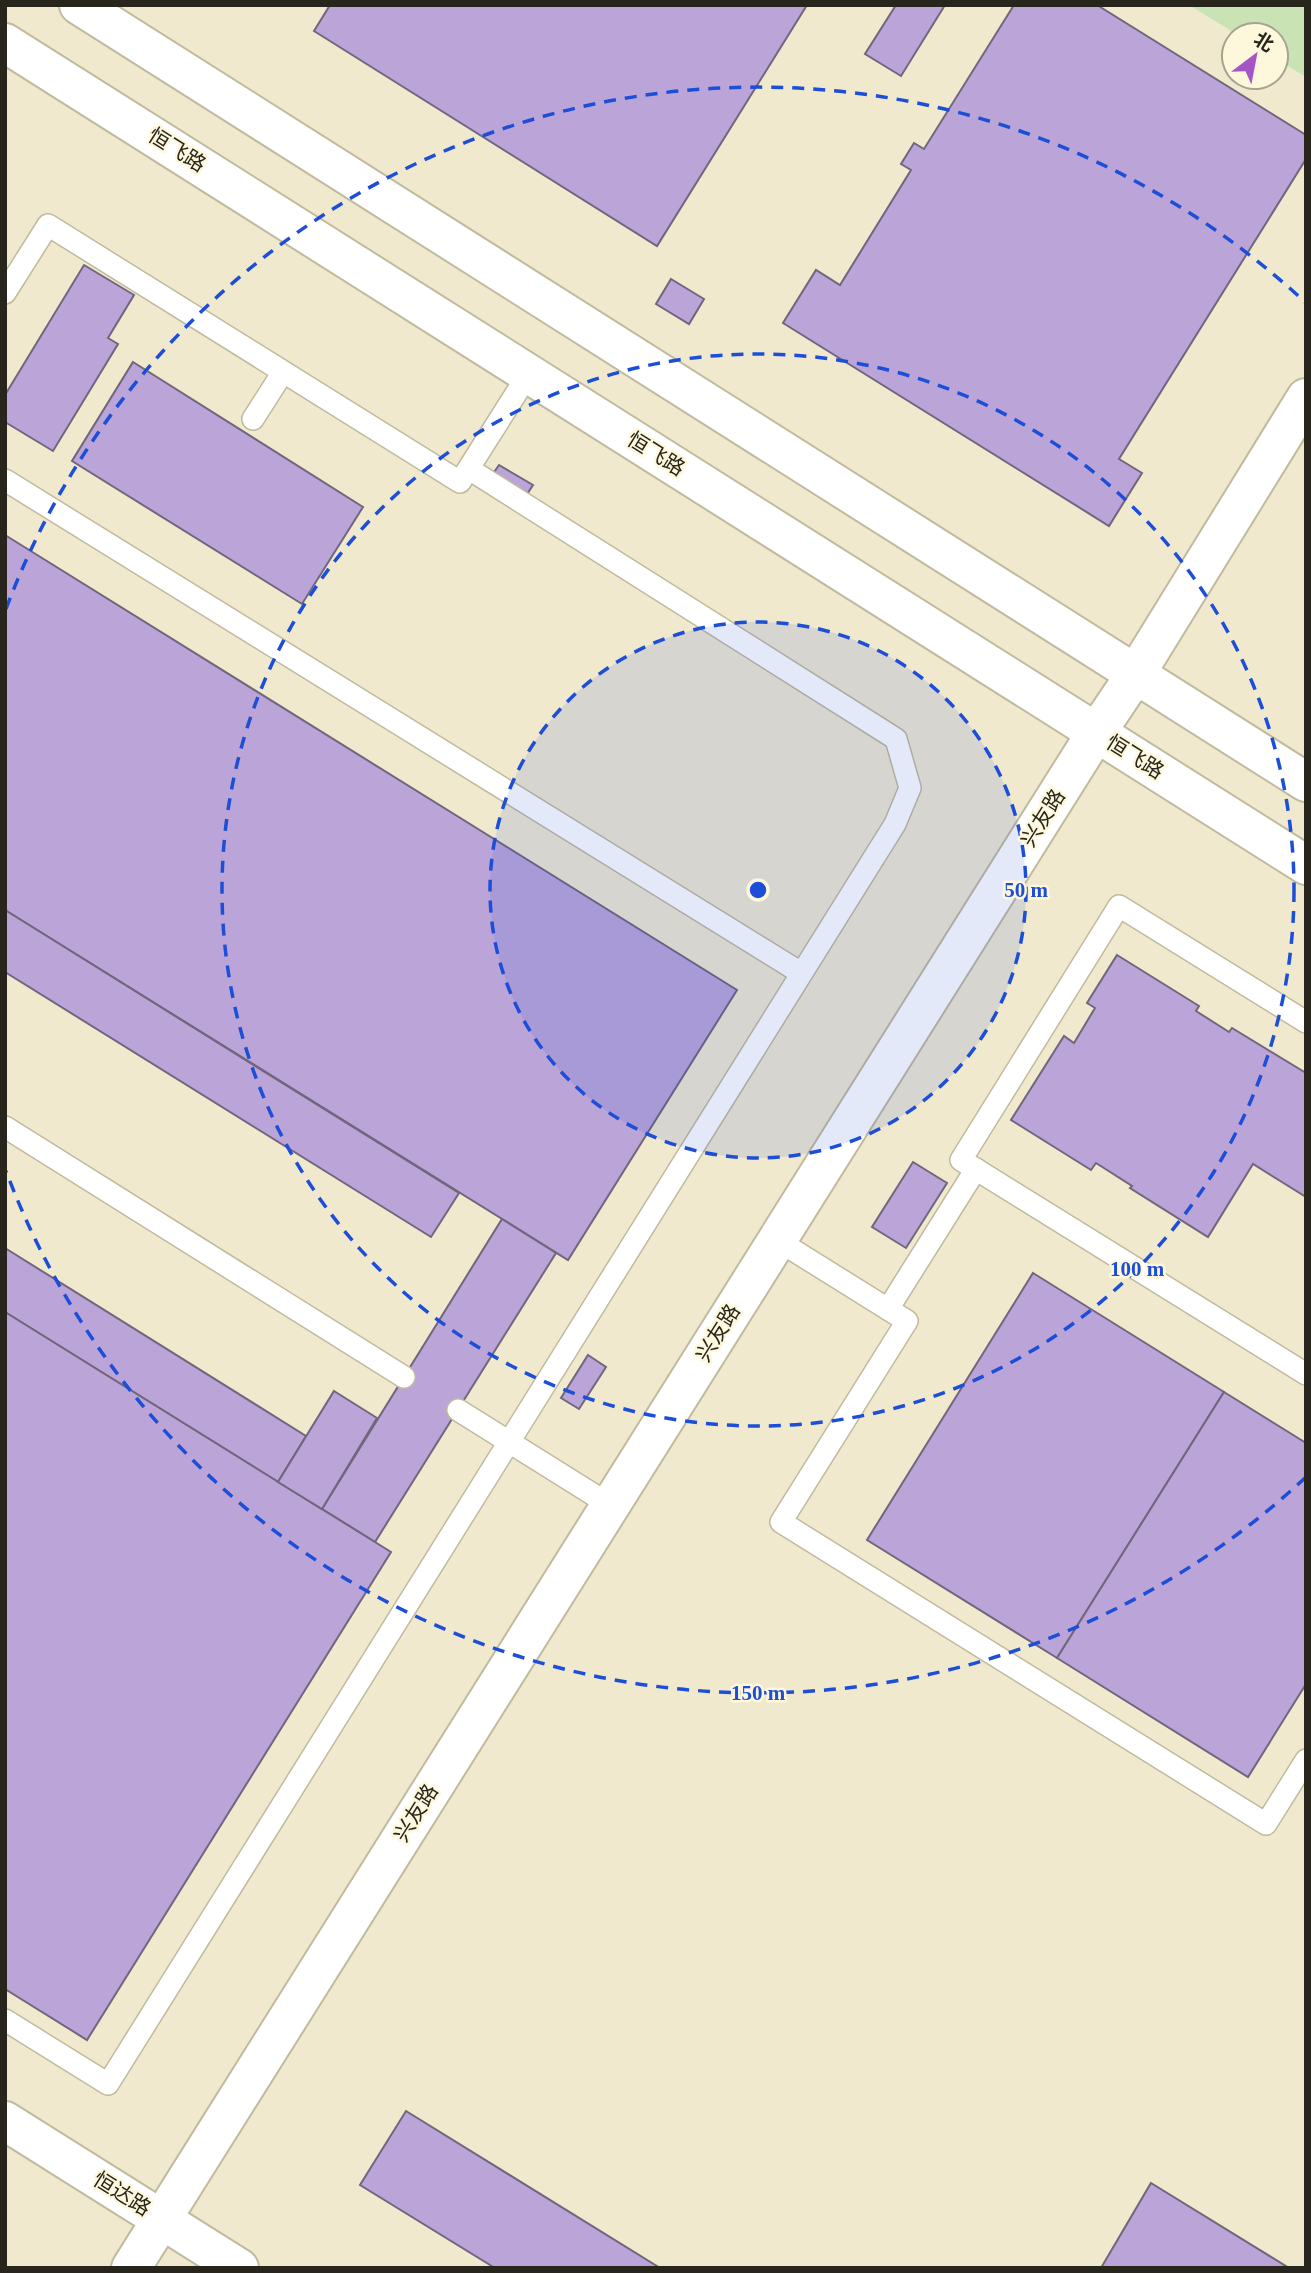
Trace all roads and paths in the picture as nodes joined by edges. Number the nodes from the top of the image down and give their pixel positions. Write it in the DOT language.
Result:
graph roads {
  1 [pos="79,5"];
  2 [pos="5,43"];
  3 [pos="5,293"];
  4 [pos="283,372"];
  5 [pos="529,373"];
  6 [pos="1306,398"];
  7 [pos="253,419"];
  8 [pos="469,469"];
  9 [pos="5,480"];
  10 [pos="1135,675"];
  11 [pos="1096,733"];
  12 [pos="1306,782"];
  13 [pos="1306,865"];
  14 [pos="801,973"];
  15 [pos="1306,1022"];
  16 [pos="5,1127"];
  17 [pos="976,1169"];
  18 [pos="777,1240"];
  19 [pos="888,1309"];
  20 [pos="1306,1374"];
  21 [pos="404,1377"];
  22 [pos="458,1410"];
  23 [pos="509,1442"];
  24 [pos="610,1505"];
  25 [pos="1306,1760"];
  26 [pos="5,2020"];
  27 [pos="5,2121"];
  28 [pos="161,2219"];
  29 [pos="131,2268"];
  30 [pos="239,2268"];
  1 -- 10 [label="main road"];
  2 -- 5 [label="main road, 恒飞路"];
  3 -- 4 [label="lane"];
  4 -- 7 [label="lane"];
  4 -- 8 [label="lane"];
  5 -- 8 [label="lane"];
  5 -- 11 [label="main road, 恒飞路"];
  6 -- 10 [label="main road, 兴友路"];
  8 -- 14 [label="lane"];
  9 -- 14 [label="lane"];
  10 -- 11 [label="main road, 兴友路"];
  10 -- 12 [label="main road"];
  11 -- 13 [label="main road, 恒飞路"];
  11 -- 18 [label="main road, 兴友路"];
  14 -- 23 [label="lane"];
  15 -- 17 [label="lane"];
  16 -- 21 [label="lane"];
  17 -- 19 [label="lane"];
  17 -- 20 [label="lane"];
  18 -- 19 [label="lane"];
  18 -- 24 [label="main road, 兴友路"];
  19 -- 25 [label="lane"];
  22 -- 23 [label="lane"];
  23 -- 24 [label="lane"];
  23 -- 26 [label="lane"];
  24 -- 28 [label="main road, 兴友路"];
  27 -- 28 [label="main road, 恒达路"];
  28 -- 29 [label="main road, 兴友路"];
  28 -- 30 [label="main road, 恒达路"];
}
